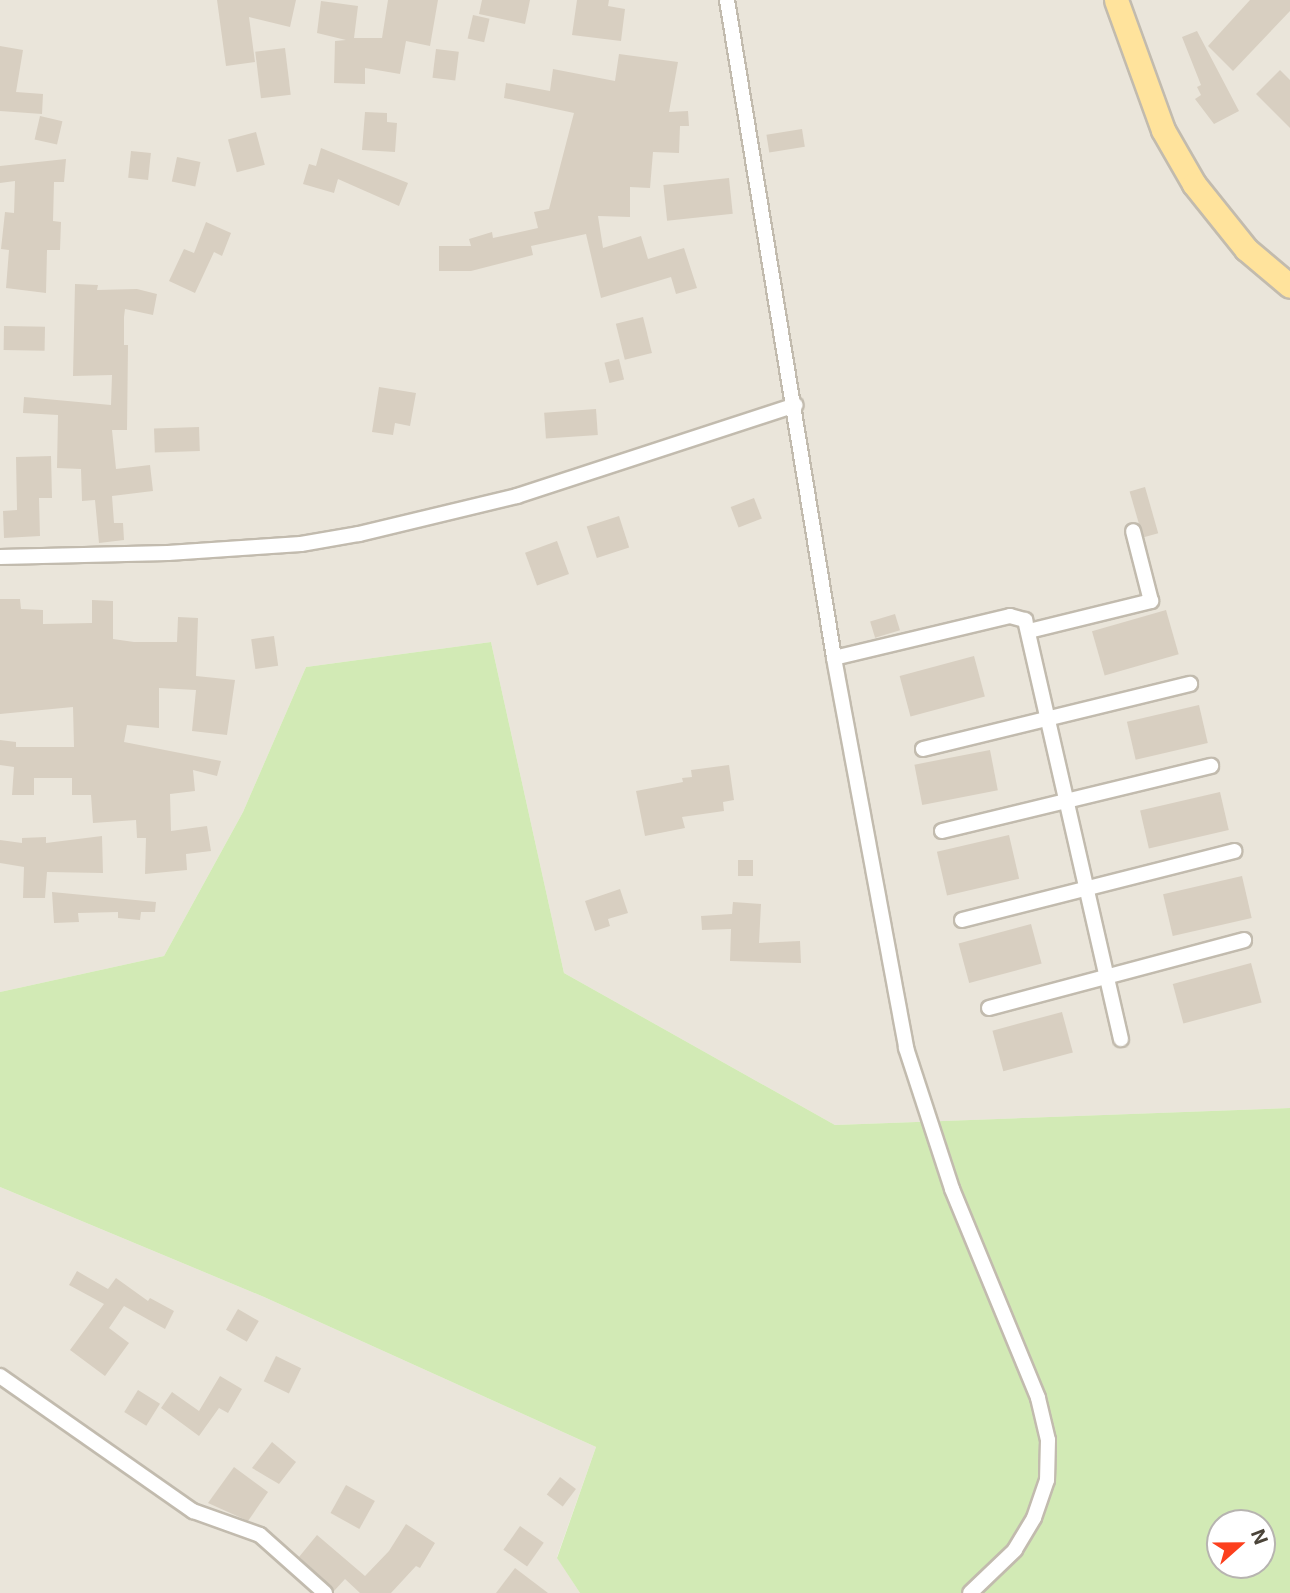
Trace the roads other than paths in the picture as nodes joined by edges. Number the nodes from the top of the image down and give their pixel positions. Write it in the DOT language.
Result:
graph roads {
  1 [pos="727,0"];
  2 [pos="1116,0"];
  3 [pos="1290,286"];
  4 [pos="795,405"];
  5 [pos="1133,531"];
  6 [pos="0,557"];
  7 [pos="1029,631"];
  8 [pos="834,658"];
  9 [pos="1189,684"];
  10 [pos="1045,719"];
  11 [pos="923,749"];
  12 [pos="1211,766"];
  13 [pos="1065,801"];
  14 [pos="942,831"];
  15 [pos="1234,851"];
  16 [pos="1085,888"];
  17 [pos="962,920"];
  18 [pos="1244,940"];
  19 [pos="1104,976"];
  20 [pos="989,1008"];
  21 [pos="1121,1039"];
  22 [pos="0,1376"];
  23 [pos="325,1593"];
  24 [pos="970,1593"];
  1 -- 4 [label="street"];
  2 -- 3 [label="main road"];
  4 -- 6 [label="street"];
  4 -- 8 [label="street"];
  5 -- 7 [label="street"];
  7 -- 8 [label="street"];
  7 -- 10 [label="street"];
  8 -- 24 [label="street"];
  9 -- 10 [label="street"];
  10 -- 11 [label="street"];
  10 -- 13 [label="street"];
  12 -- 13 [label="street"];
  13 -- 14 [label="street"];
  13 -- 16 [label="street"];
  15 -- 16 [label="street"];
  16 -- 17 [label="street"];
  16 -- 19 [label="street"];
  18 -- 19 [label="street"];
  19 -- 20 [label="street"];
  19 -- 21 [label="street"];
  22 -- 23 [label="street"];
}
